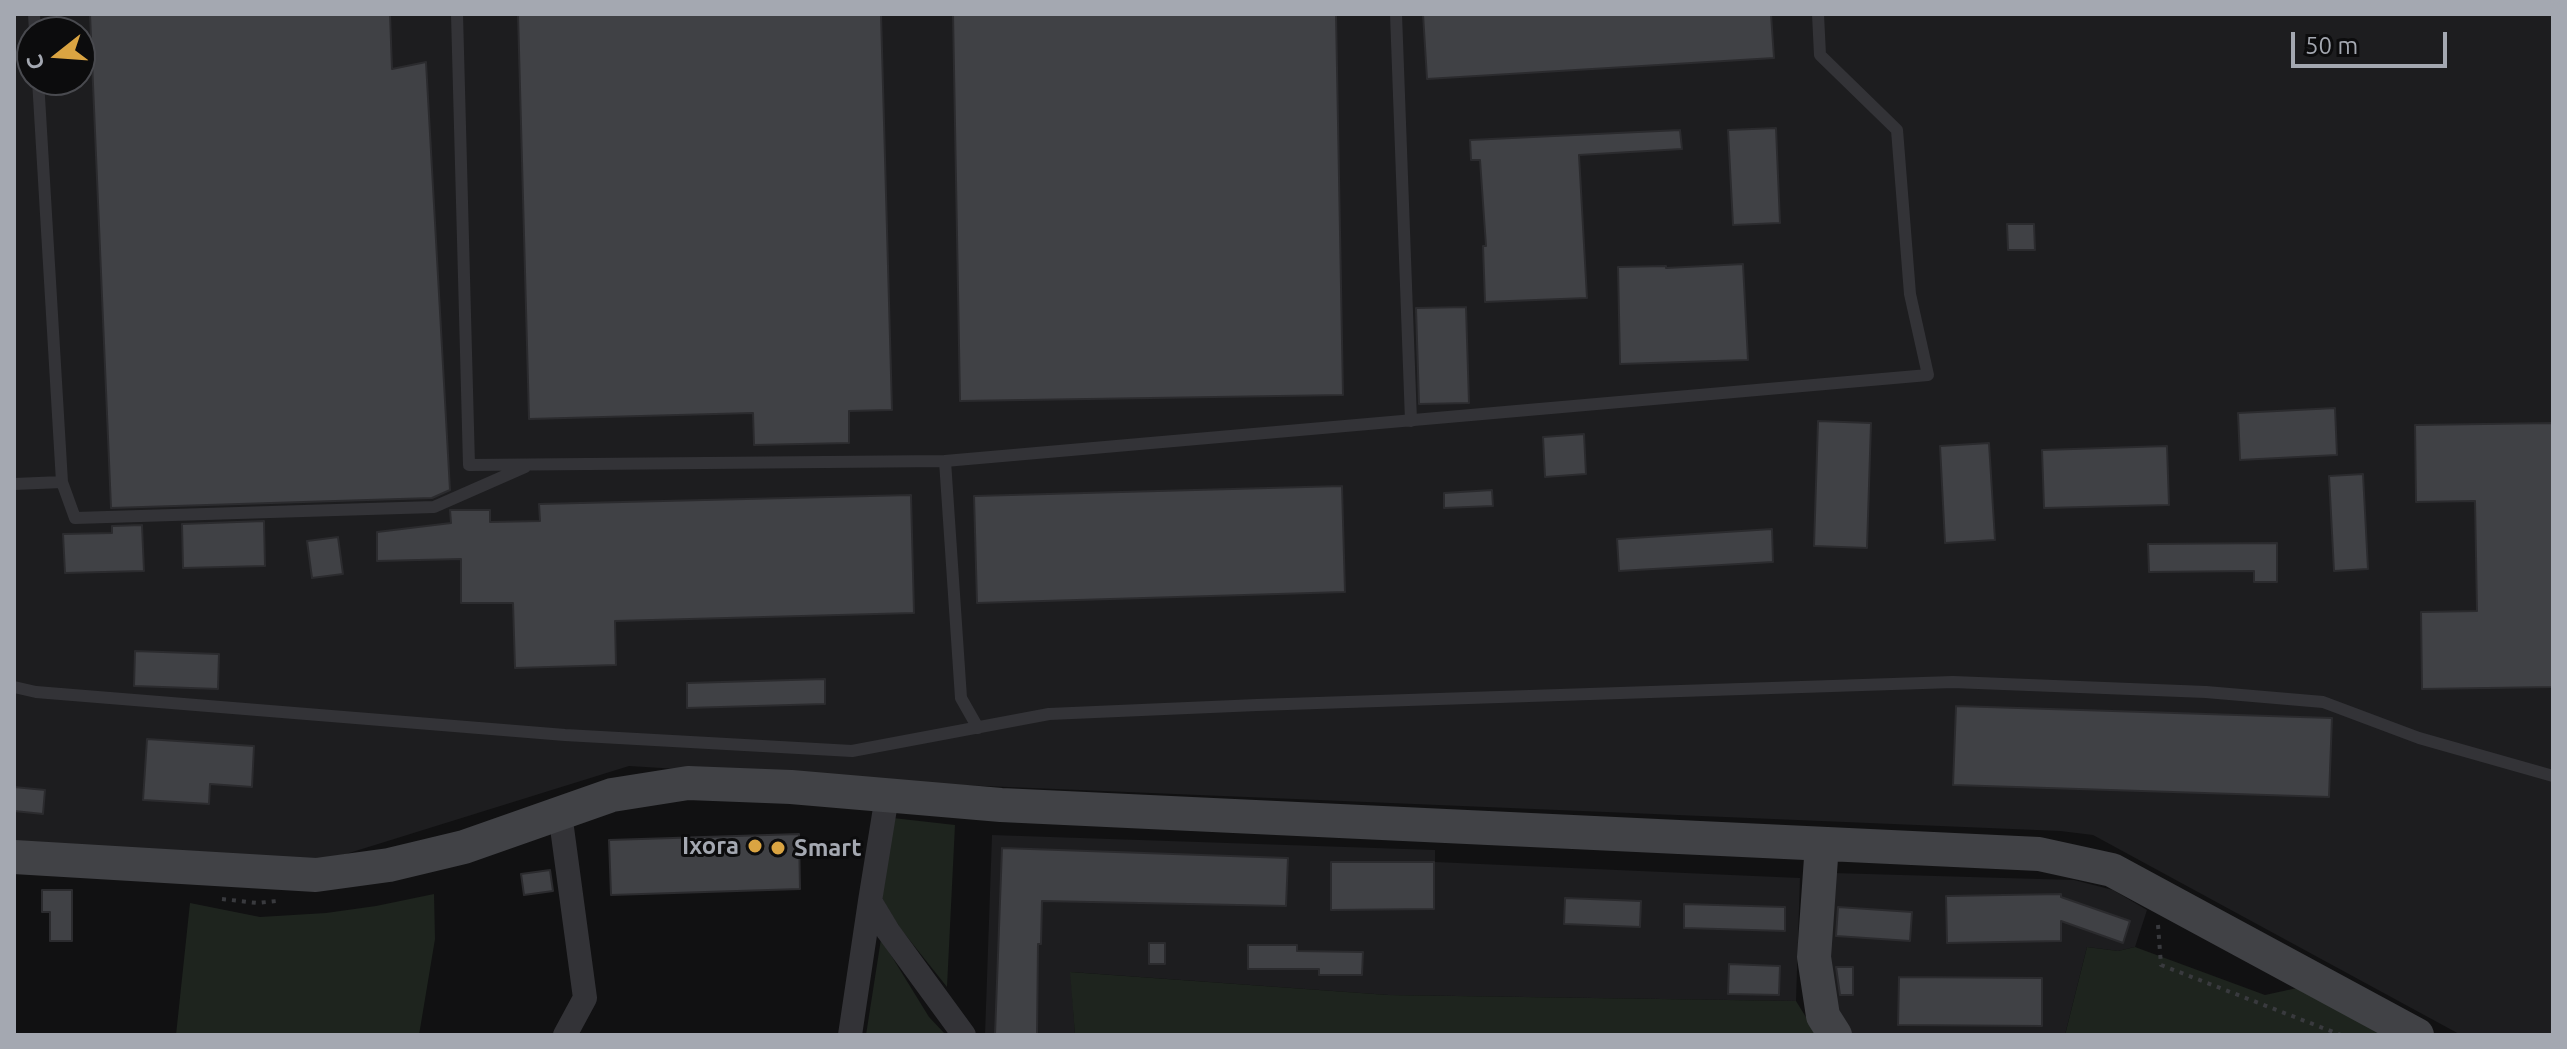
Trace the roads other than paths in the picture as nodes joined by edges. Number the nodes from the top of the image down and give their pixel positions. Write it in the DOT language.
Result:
graph roads {
  1 [pos="457,14"];
  2 [pos="1396,14"];
  3 [pos="1818,14"];
  4 [pos="39,96"];
  5 [pos="1411,421"];
  6 [pos="945,461"];
  7 [pos="532,465"];
  8 [pos="62,482"];
  9 [pos="14,484"];
  10 [pos="14,687"];
  11 [pos="978,728"];
  12 [pos="2553,776"];
  13 [pos="887,796"];
  14 [pos="560,813"];
  15 [pos="1822,844"];
  16 [pos="14,857"];
  17 [pos="870,901"];
  18 [pos="565,1035"];
  19 [pos="850,1035"];
  20 [pos="964,1035"];
  21 [pos="1835,1035"];
  22 [pos="2417,1035"];
  1 -- 7 [label="lane"];
  2 -- 5 [label="lane"];
  3 -- 5 [label="lane"];
  4 -- 8 [label="lane"];
  5 -- 6 [label="lane"];
  6 -- 7 [label="lane"];
  6 -- 11 [label="lane"];
  7 -- 8 [label="lane"];
  8 -- 9 [label="lane"];
  10 -- 11 [label="lane"];
  11 -- 12 [label="lane"];
  13 -- 14 [label="street"];
  13 -- 15 [label="street"];
  13 -- 17 [label="street"];
  14 -- 16 [label="street"];
  14 -- 18 [label="street"];
  15 -- 21 [label="street"];
  15 -- 22 [label="street"];
  17 -- 19 [label="street"];
  17 -- 20 [label="street"];
}
